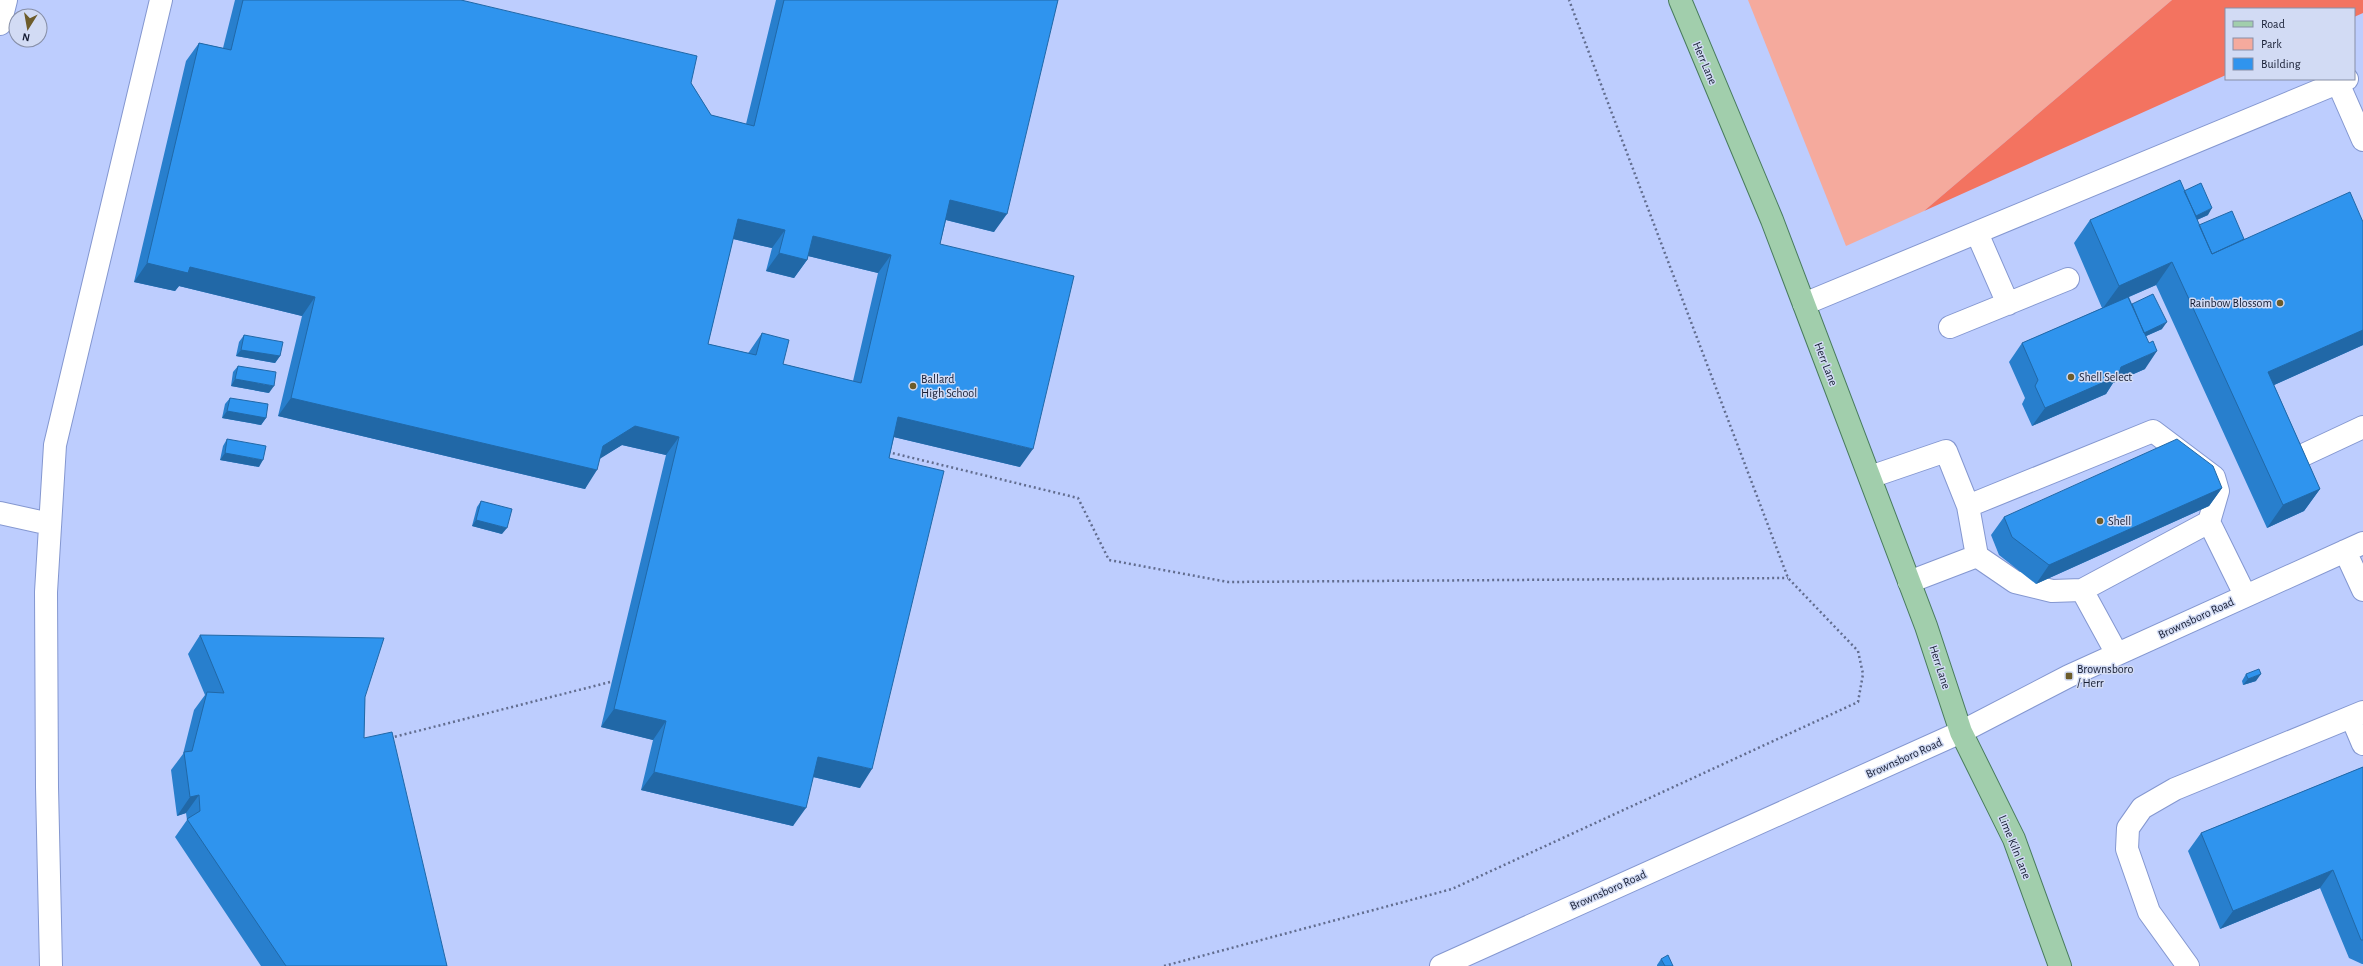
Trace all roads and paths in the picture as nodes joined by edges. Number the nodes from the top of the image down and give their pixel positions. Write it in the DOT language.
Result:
graph roads {
  1 [pos="6,0"];
  2 [pos="161,0"];
  3 [pos="1569,0"];
  4 [pos="1680,0"];
  5 [pos="0,24"];
  6 [pos="2345,80"];
  7 [pos="2347,80"];
  8 [pos="2363,140"];
  9 [pos="1977,233"];
  10 [pos="2068,279"];
  11 [pos="1804,304"];
  12 [pos="2008,304"];
  13 [pos="1950,327"];
  14 [pos="2363,427"];
  15 [pos="884,451"];
  16 [pos="2299,457"];
  17 [pos="1870,477"];
  18 [pos="1968,506"];
  19 [pos="0,513"];
  20 [pos="2209,522"];
  21 [pos="50,524"];
  22 [pos="2354,547"];
  23 [pos="1977,556"];
  24 [pos="1788,578"];
  25 [pos="1909,582"];
  26 [pos="2082,590"];
  27 [pos="2363,590"];
  28 [pos="2245,595"];
  29 [pos="2117,654"];
  30 [pos="615,681"];
  31 [pos="2358,715"];
  32 [pos="1961,732"];
  33 [pos="383,739"];
  34 [pos="2363,744"];
  35 [pos="51,966"];
  36 [pos="1164,966"];
  37 [pos="1441,966"];
  38 [pos="2060,966"];
  39 [pos="2188,966"];
  1 -- 5 [label="street"];
  2 -- 21 [label="street"];
  3 -- 24 [label="path"];
  4 -- 11 [label="main road, Herr Lane"];
  6 -- 9 [label="street"];
  7 -- 8 [label="street"];
  9 -- 11 [label="street"];
  9 -- 12 [label="street"];
  10 -- 12 [label="street"];
  11 -- 17 [label="main road, Herr Lane"];
  12 -- 13 [label="street"];
  14 -- 16 [label="street"];
  15 -- 24 [label="path"];
  17 -- 18 [label="street"];
  17 -- 25 [label="main road, Herr Lane"];
  18 -- 20 [label="street"];
  18 -- 23 [label="street"];
  19 -- 21 [label="street"];
  20 -- 26 [label="street"];
  20 -- 28 [label="street"];
  21 -- 35 [label="street"];
  22 -- 27 [label="street"];
  22 -- 28 [label="street, Brownsboro Road"];
  23 -- 25 [label="street"];
  23 -- 26 [label="street"];
  24 -- 36 [label="path"];
  25 -- 32 [label="main road, Herr Lane"];
  26 -- 29 [label="street"];
  28 -- 29 [label="street, Brownsboro Road"];
  29 -- 32 [label="street, Brownsboro Road"];
  30 -- 33 [label="path"];
  31 -- 34 [label="street"];
  31 -- 39 [label="street"];
  32 -- 37 [label="street, Brownsboro Road"];
  32 -- 38 [label="main road, Lime Kiln Lane"];
}
